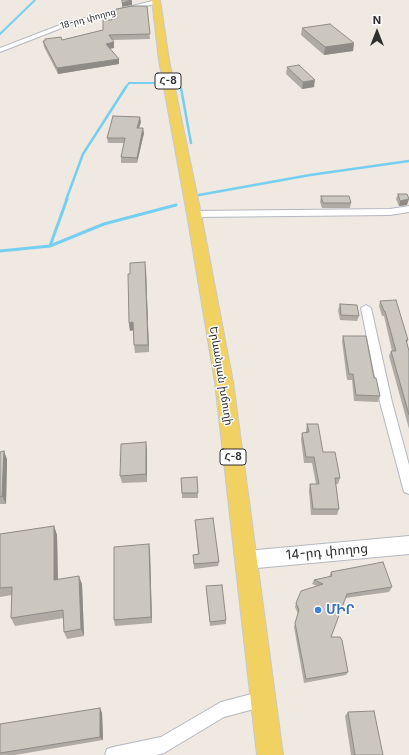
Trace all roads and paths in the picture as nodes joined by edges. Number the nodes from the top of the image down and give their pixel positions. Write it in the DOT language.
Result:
graph roads {
  1 [pos="156,1"];
  2 [pos="0,50"];
  3 [pos="409,209"];
  4 [pos="194,214"];
  5 [pos="366,308"];
  6 [pos="409,488"];
  7 [pos="409,545"];
  8 [pos="246,560"];
  9 [pos="263,699"];
  10 [pos="113,755"];
  11 [pos="270,755"];
  1 -- 2 [label="street, 18-րդ փողոց"];
  1 -- 4 [label="main road, Երևանյան խճուղի / Հ-8"];
  3 -- 4 [label="street"];
  4 -- 8 [label="main road, Երևանյան խճուղի / Հ-8"];
  5 -- 6 [label="street"];
  7 -- 8 [label="street, 14-րդ փողոց"];
  8 -- 9 [label="main road, Երևանյան խճուղի / Հ-8"];
  9 -- 10 [label="street"];
  9 -- 11 [label="main road, Երևանյան խճուղի / Հ-8"];
}
